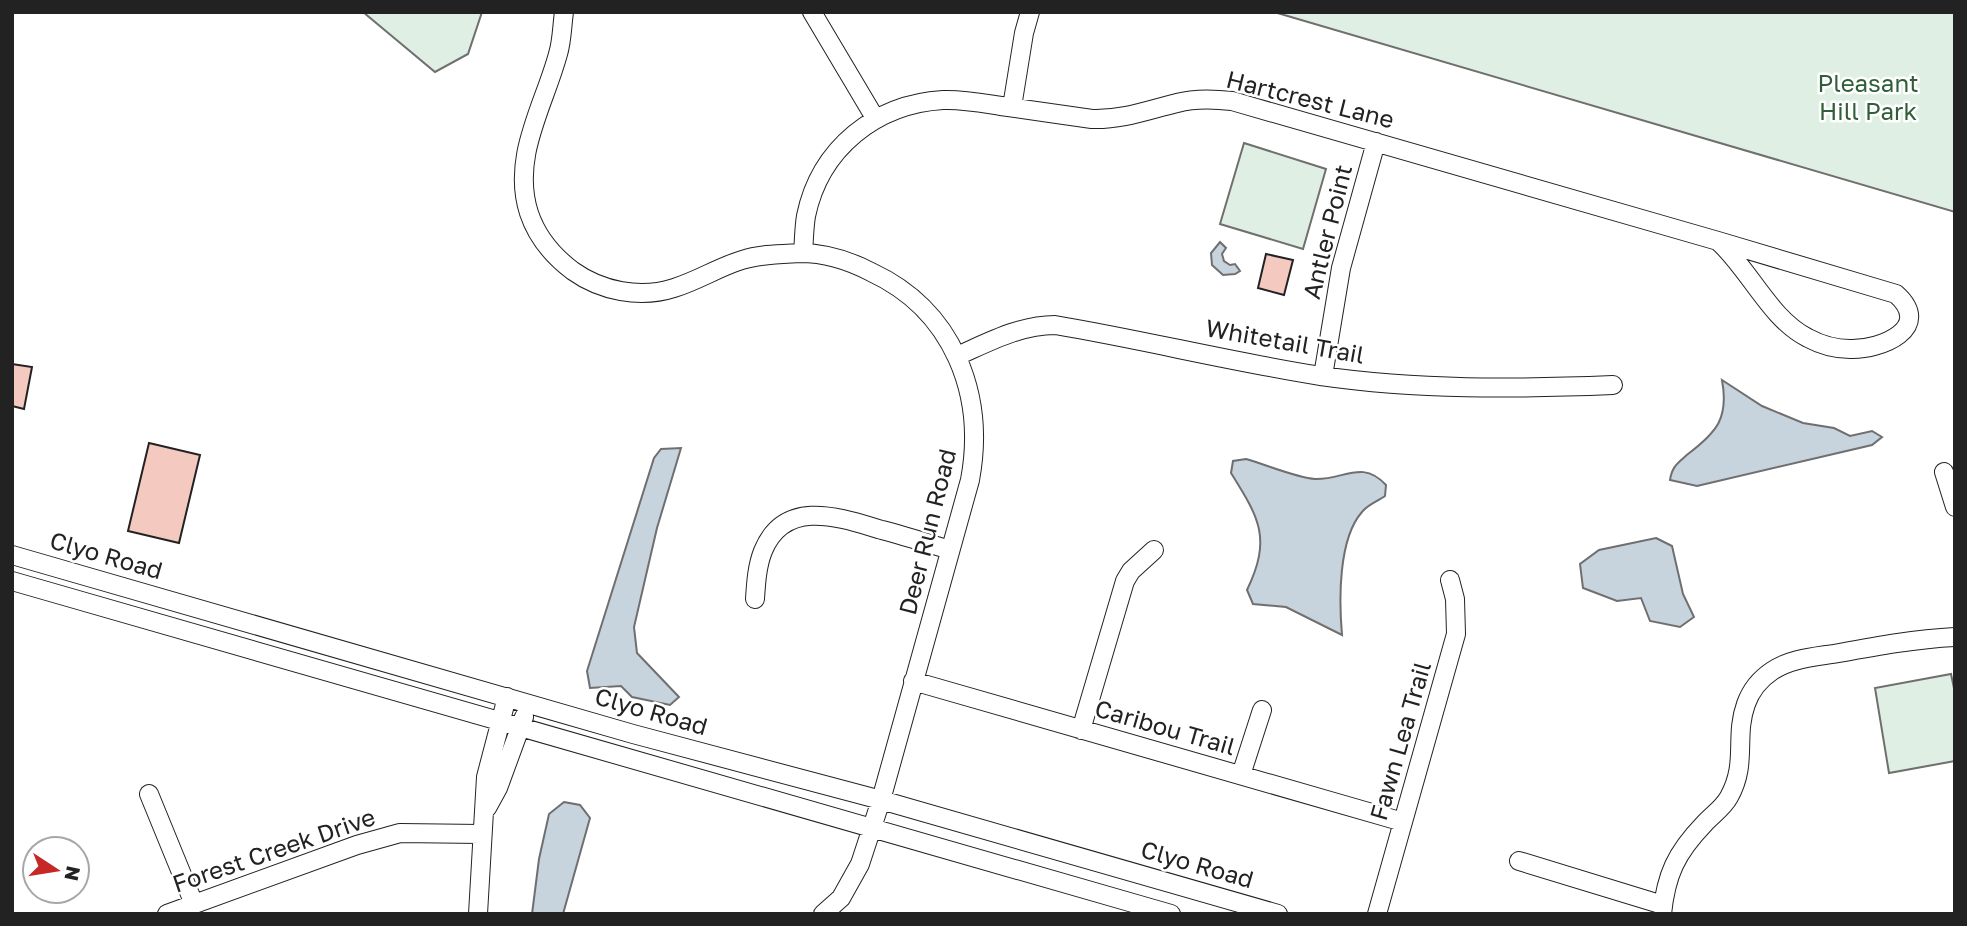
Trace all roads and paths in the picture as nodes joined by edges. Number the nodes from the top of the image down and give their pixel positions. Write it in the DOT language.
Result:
graph roads {
  1 [pos="564,12"];
  2 [pos="812,12"];
  3 [pos="1030,12"];
  4 [pos="1012,107"];
  5 [pos="875,118"];
  6 [pos="1376,142"];
  7 [pos="1718,241"];
  8 [pos="803,253"];
  9 [pos="957,356"];
  10 [pos="1323,376"];
  11 [pos="1613,385"];
  12 [pos="1944,472"];
  13 [pos="1955,508"];
  14 [pos="950,550"];
  15 [pos="1154,550"];
  16 [pos="12,555"];
  17 [pos="1450,580"];
  18 [pos="12,581"];
  19 [pos="755,599"];
  20 [pos="1955,637"];
  21 [pos="913,681"];
  22 [pos="507,696"];
  23 [pos="528,703"];
  24 [pos="1262,710"];
  25 [pos="500,722"];
  26 [pos="520,728"];
  27 [pos="1082,730"];
  28 [pos="1241,775"];
  29 [pos="149,794"];
  30 [pos="881,800"];
  31 [pos="484,814"];
  32 [pos="1403,822"];
  33 [pos="871,829"];
  34 [pos="481,834"];
  35 [pos="1519,861"];
  36 [pos="194,904"];
  37 [pos="1663,909"];
  38 [pos="167,914"];
  39 [pos="478,914"];
  40 [pos="823,914"];
  41 [pos="1171,914"];
  42 [pos="1278,914"];
  43 [pos="1377,914"];
  1 -- 8 [label="street, Deer Run Road"];
  2 -- 5 [label="street"];
  3 -- 4 [label="street"];
  4 -- 5 [label="street, Hartcrest Lane"];
  4 -- 6 [label="street, Hartcrest Lane"];
  5 -- 8 [label="street, Hartcrest Lane"];
  6 -- 7 [label="street, Hartcrest Lane"];
  6 -- 10 [label="street, Antler Point"];
  7 -- 7 [label="street, Hartcrest Lane"];
  8 -- 9 [label="street, Deer Run Road"];
  9 -- 10 [label="street, Whitetail Trail"];
  9 -- 14 [label="street, Deer Run Road"];
  10 -- 11 [label="street, Whitetail Trail"];
  12 -- 13 [label="street"];
  14 -- 19 [label="street"];
  14 -- 21 [label="street, Deer Run Road"];
  15 -- 27 [label="street"];
  16 -- 22 [label="street, Clyo Road"];
  17 -- 32 [label="street, Fawn Lea Trail"];
  18 -- 25 [label="street, Clyo Road"];
  20 -- 37 [label="street"];
  21 -- 27 [label="street, Caribou Trail"];
  21 -- 30 [label="street, Deer Run Road"];
  22 -- 23 [label="street, Clyo Road"];
  22 -- 25 [label="street"];
  23 -- 26 [label="street"];
  23 -- 30 [label="street, Clyo Road"];
  24 -- 28 [label="street"];
  25 -- 26 [label="street, Clyo Road"];
  25 -- 31 [label="street"];
  26 -- 31 [label="street"];
  26 -- 33 [label="street, Clyo Road"];
  27 -- 28 [label="street, Caribou Trail"];
  28 -- 32 [label="street, Caribou Trail"];
  29 -- 36 [label="street"];
  30 -- 33 [label="street, Deer Run Road"];
  30 -- 42 [label="street, Clyo Road"];
  31 -- 34 [label="street"];
  32 -- 43 [label="street, Fawn Lea Trail"];
  33 -- 40 [label="street, Deer Run Road"];
  33 -- 41 [label="street, Clyo Road"];
  34 -- 36 [label="street, Forest Creek Drive"];
  34 -- 39 [label="street"];
  35 -- 37 [label="street"];
  36 -- 38 [label="street, Forest Creek Drive"];
}
